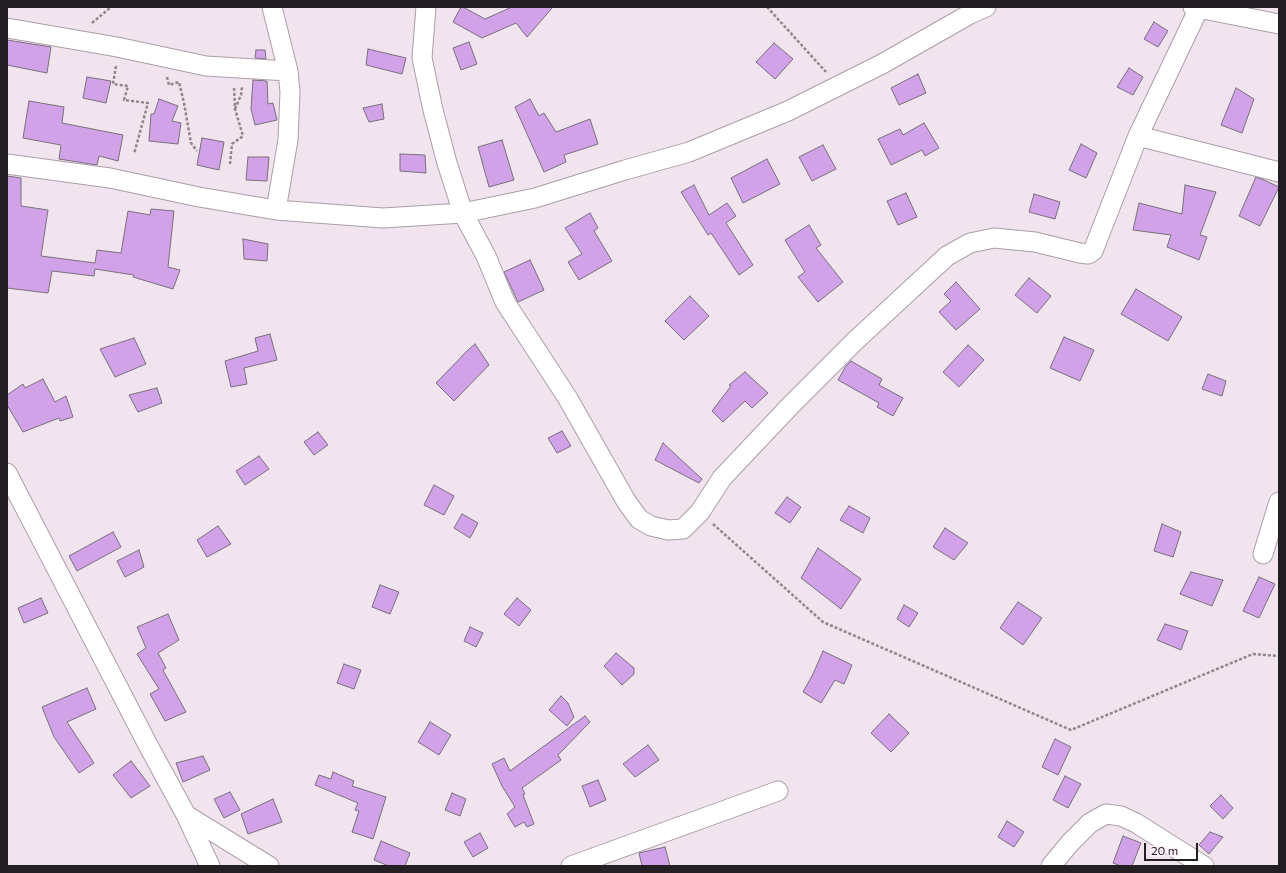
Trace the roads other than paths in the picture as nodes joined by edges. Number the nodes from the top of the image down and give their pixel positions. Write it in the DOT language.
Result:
graph roads {
  1 [pos="272,7"];
  2 [pos="426,7"];
  3 [pos="986,7"];
  4 [pos="1206,9"];
  5 [pos="1279,24"];
  6 [pos="7,28"];
  7 [pos="288,71"];
  8 [pos="1138,136"];
  9 [pos="7,164"];
  10 [pos="1279,172"];
  11 [pos="276,210"];
  12 [pos="463,213"];
  13 [pos="7,473"];
  14 [pos="1279,502"];
  15 [pos="1263,554"];
  16 [pos="778,792"];
  17 [pos="186,816"];
  18 [pos="210,866"];
  19 [pos="269,866"];
  20 [pos="572,866"];
  21 [pos="1051,866"];
  22 [pos="1204,866"];
  1 -- 7 [label="street"];
  2 -- 12 [label="street"];
  3 -- 12 [label="street"];
  4 -- 5 [label="street"];
  4 -- 8 [label="street"];
  6 -- 7 [label="street"];
  7 -- 11 [label="street"];
  8 -- 10 [label="street"];
  8 -- 12 [label="street"];
  9 -- 11 [label="street"];
  11 -- 12 [label="street"];
  13 -- 17 [label="street"];
  14 -- 15 [label="street"];
  16 -- 20 [label="street"];
  17 -- 18 [label="street"];
  17 -- 19 [label="street"];
  21 -- 22 [label="street"];
}
